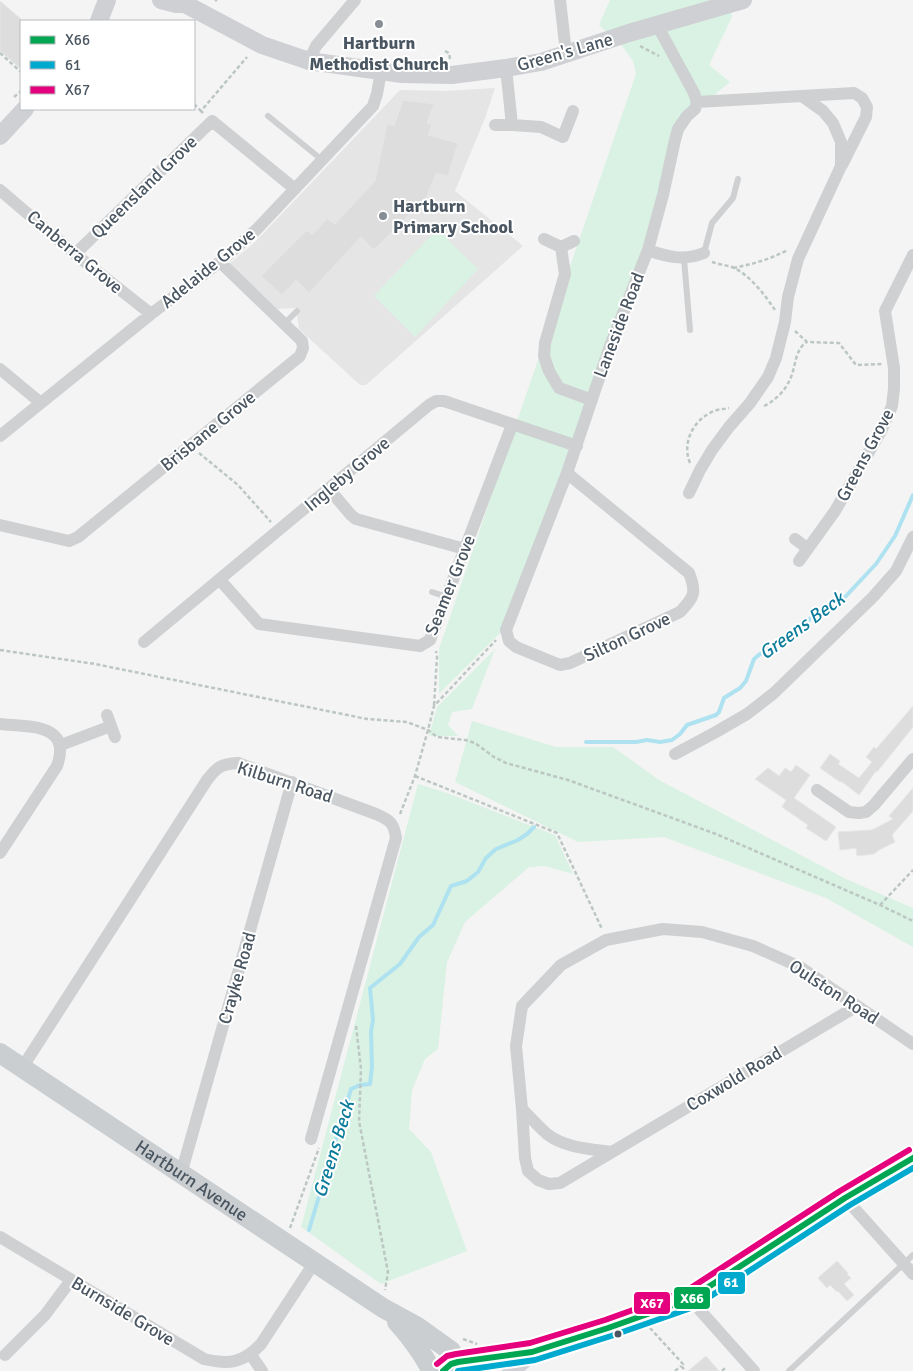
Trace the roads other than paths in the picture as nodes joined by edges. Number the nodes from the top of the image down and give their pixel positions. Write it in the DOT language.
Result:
graph roads {
  1 [pos="107,0"];
  2 [pos="161,0"];
  3 [pos="355,0"];
  4 [pos="560,0"];
  5 [pos="743,0"];
  6 [pos="184,1"];
  7 [pos="99,20"];
  8 [pos="658,25"];
  9 [pos="566,53"];
  10 [pos="309,60"];
  11 [pos="506,68"];
  12 [pos="381,71"];
  13 [pos="802,96"];
  14 [pos="696,102"];
  15 [pos="20,103"];
  16 [pos="573,111"];
  17 [pos="268,116"];
  18 [pos="495,125"];
  19 [pos="512,125"];
  20 [pos="0,136"];
  21 [pos="316,155"];
  22 [pos="841,166"];
  23 [pos="738,178"];
  24 [pos="295,189"];
  25 [pos="0,190"];
  26 [pos="544,239"];
  27 [pos="574,241"];
  28 [pos="561,247"];
  29 [pos="648,250"];
  30 [pos="75,254"];
  31 [pos="913,255"];
  32 [pos="694,256"];
  33 [pos="220,262"];
  34 [pos="297,311"];
  35 [pos="151,314"];
  36 [pos="284,324"];
  37 [pos="690,330"];
  38 [pos="0,369"];
  39 [pos="592,400"];
  40 [pos="41,403"];
  41 [pos="512,425"];
  42 [pos="0,436"];
  43 [pos="577,446"];
  44 [pos="568,473"];
  45 [pos="328,489"];
  46 [pos="689,493"];
  47 [pos="0,525"];
  48 [pos="913,537"];
  49 [pos="795,539"];
  50 [pos="807,548"];
  51 [pos="465,549"];
  52 [pos="799,560"];
  53 [pos="220,580"];
  54 [pos="432,592"];
  55 [pos="446,597"];
  56 [pos="506,630"];
  57 [pos="144,642"];
  58 [pos="0,724"];
  59 [pos="111,726"];
  60 [pos="61,744"];
  61 [pos="675,754"];
  62 [pos="913,759"];
  63 [pos="292,782"];
  64 [pos="817,790"];
  65 [pos="0,853"];
  66 [pos="857,1006"];
  67 [pos="913,1044"];
  68 [pos="0,1053"];
  69 [pos="22,1068"];
  70 [pos="522,1109"];
  71 [pos="317,1132"];
  72 [pos="612,1152"];
  73 [pos="913,1158"];
  74 [pos="181,1174"];
  75 [pos="845,1198"];
  76 [pos="0,1238"];
  77 [pos="908,1260"];
  78 [pos="314,1262"];
  79 [pos="913,1274"];
  80 [pos="71,1280"];
  81 [pos="384,1300"];
  82 [pos="690,1300"];
  83 [pos="532,1352"];
  84 [pos="5,1355"];
  85 [pos="250,1355"];
  86 [pos="462,1366"];
  87 [pos="262,1371"];
  88 [pos="432,1371"];
  89 [pos="511,1371"];
  90 [pos="754,1371"];
  91 [pos="789,1371"];
  1 -- 7 [label="street"];
  2 -- 6 [label="street, Green's Lane"];
  3 -- 10 [label="street"];
  4 -- 9 [label="street"];
  5 -- 8 [label="street, Green's Lane"];
  6 -- 10 [label="street, Green's Lane"];
  8 -- 9 [label="street, Green's Lane"];
  8 -- 14 [label="street"];
  9 -- 11 [label="street, Green's Lane"];
  10 -- 12 [label="street, Green's Lane"];
  11 -- 12 [label="street, Green's Lane"];
  11 -- 19 [label="street"];
  12 -- 24 [label="street, Adelaide Grove"];
  13 -- 14 [label="street"];
  13 -- 22 [label="street"];
  13 -- 22 [label="street"];
  14 -- 29 [label="street, Laneside Road"];
  15 -- 20 [label="street"];
  16 -- 19 [label="street"];
  17 -- 21 [label="lane"];
  18 -- 19 [label="street"];
  22 -- 46 [label="street"];
  23 -- 32 [label="lane"];
  24 -- 30 [label="street, Queensland Grove"];
  24 -- 33 [label="street, Adelaide Grove"];
  25 -- 30 [label="street, Canberra Grove"];
  26 -- 28 [label="street"];
  27 -- 28 [label="street"];
  28 -- 39 [label="street"];
  29 -- 32 [label="street"];
  29 -- 39 [label="street, Laneside Road"];
  30 -- 35 [label="street, Canberra Grove"];
  31 -- 50 [label="street, Greens Grove"];
  32 -- 37 [label="lane"];
  33 -- 35 [label="street, Adelaide Grove"];
  33 -- 36 [label="street, Brisbane Grove"];
  34 -- 36 [label="lane"];
  35 -- 40 [label="street, Adelaide Grove"];
  36 -- 47 [label="street, Brisbane Grove"];
  38 -- 40 [label="street"];
  39 -- 43 [label="street, Laneside Road"];
  40 -- 42 [label="street, Adelaide Grove"];
  41 -- 43 [label="street, Ingleby Grove"];
  41 -- 45 [label="street, Ingleby Grove"];
  41 -- 51 [label="street, Seamer Grove"];
  43 -- 44 [label="street, Laneside Road"];
  44 -- 56 [label="street, Laneside Road"];
  44 -- 56 [label="street, Silton Grove"];
  45 -- 51 [label="street"];
  45 -- 53 [label="street, Ingleby Grove"];
  48 -- 61 [label="street"];
  49 -- 50 [label="street"];
  50 -- 52 [label="street, Greens Grove"];
  51 -- 55 [label="street, Seamer Grove"];
  53 -- 55 [label="street, Seamer Grove"];
  53 -- 57 [label="street, Ingleby Grove"];
  54 -- 55 [label="lane"];
  58 -- 60 [label="street"];
  59 -- 60 [label="street"];
  60 -- 65 [label="street"];
  62 -- 64 [label="street"];
  63 -- 69 [label="street, Kilburn Road"];
  63 -- 71 [label="street, Kilburn Road"];
  63 -- 74 [label="street, Crayke Road"];
  66 -- 67 [label="street, Oulston Road"];
  66 -- 70 [label="street, Oulston Road"];
  66 -- 72 [label="street, Coxwold Road"];
  68 -- 69 [label="main road, Hartburn Avenue"];
  69 -- 74 [label="main road, Hartburn Avenue"];
  70 -- 72 [label="street"];
  70 -- 72 [label="street, Coxwold Road"];
  73 -- 75 [label="street"];
  74 -- 78 [label="main road, Hartburn Avenue"];
  75 -- 77 [label="street"];
  75 -- 82 [label="street"];
  76 -- 80 [label="street, Burnside Grove"];
  77 -- 79 [label="street"];
  77 -- 91 [label="lane"];
  78 -- 81 [label="main road, Hartburn Avenue"];
  78 -- 85 [label="street"];
  80 -- 84 [label="street"];
  80 -- 85 [label="street, Burnside Grove"];
  81 -- 86 [label="main road, Hartburn Avenue"];
  81 -- 88 [label="main road, Hartburn Avenue"];
  82 -- 83 [label="street"];
  82 -- 90 [label="street"];
  83 -- 86 [label="street"];
  83 -- 89 [label="street"];
  85 -- 87 [label="street"];
}
